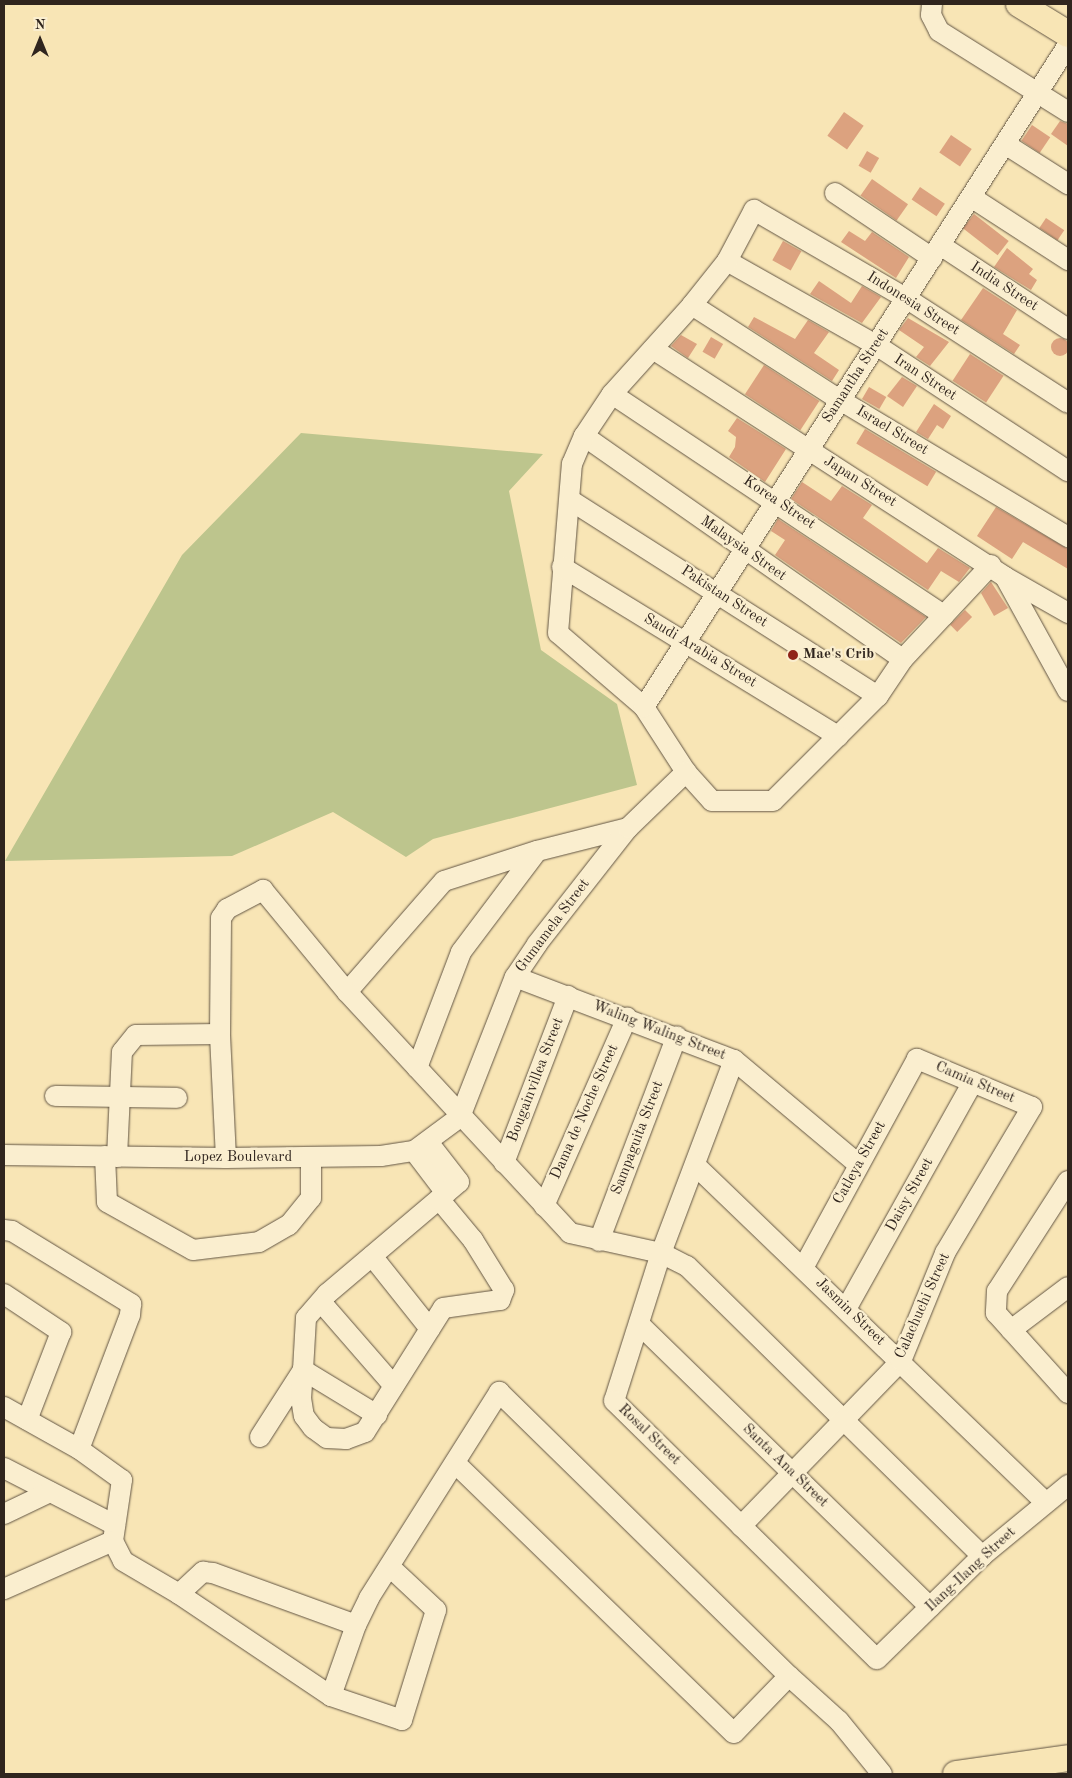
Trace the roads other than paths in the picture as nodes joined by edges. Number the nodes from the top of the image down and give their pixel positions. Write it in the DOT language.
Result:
graph roads {
  1 [pos="932,4"];
  2 [pos="1018,4"];
  3 [pos="1068,34"];
  4 [pos="1068,45"];
  5 [pos="1038,92"];
  6 [pos="1068,112"];
  7 [pos="1005,144"];
  8 [pos="1068,184"];
  9 [pos="835,193"];
  10 [pos="971,197"];
  11 [pos="936,252"];
  12 [pos="1068,260"];
  13 [pos="727,261"];
  14 [pos="906,298"];
  15 [pos="692,305"];
  16 [pos="1068,328"];
  17 [pos="876,345"];
  18 [pos="653,349"];
  19 [pos="612,394"];
  20 [pos="840,400"];
  21 [pos="1068,403"];
  22 [pos="584,436"];
  23 [pos="809,450"];
  24 [pos="1068,472"];
  25 [pos="570,500"];
  26 [pos="776,500"];
  27 [pos="1068,537"];
  28 [pos="744,550"];
  29 [pos="562,567"];
  30 [pos="998,571"];
  31 [pos="717,592"];
  32 [pos="1068,613"];
  33 [pos="944,615"];
  34 [pos="685,642"];
  35 [pos="903,659"];
  36 [pos="1068,690"];
  37 [pos="878,696"];
  38 [pos="644,707"];
  39 [pos="838,736"];
  40 [pos="686,772"];
  41 [pos="628,828"];
  42 [pos="537,850"];
  43 [pos="515,977"];
  44 [pos="347,992"];
  45 [pos="568,996"];
  46 [pos="626,1018"];
  47 [pos="220,1034"];
  48 [pos="677,1036"];
  49 [pos="917,1058"];
  50 [pos="734,1060"];
  51 [pos="418,1068"];
  52 [pos="973,1082"];
  53 [pos="55,1096"];
  54 [pos="120,1098"];
  55 [pos="177,1098"];
  56 [pos="1032,1107"];
  57 [pos="460,1117"];
  58 [pos="421,1146"];
  59 [pos="4,1155"];
  60 [pos="111,1156"];
  61 [pos="226,1158"];
  62 [pos="311,1158"];
  63 [pos="504,1163"];
  64 [pos="695,1165"];
  65 [pos="859,1165"];
  66 [pos="1068,1181"];
  67 [pos="442,1196"];
  68 [pos="544,1206"];
  69 [pos="4,1230"];
  70 [pos="599,1240"];
  71 [pos="662,1253"];
  72 [pos="372,1256"];
  73 [pos="803,1268"];
  74 [pos="1068,1287"];
  75 [pos="4,1294"];
  76 [pos="321,1302"];
  77 [pos="846,1309"];
  78 [pos="639,1324"];
  79 [pos="430,1329"];
  80 [pos="1011,1330"];
  81 [pos="901,1361"];
  82 [pos="304,1370"];
  83 [pos="394,1386"];
  84 [pos="1066,1386"];
  85 [pos="4,1407"];
  86 [pos="376,1415"];
  87 [pos="27,1420"];
  88 [pos="844,1420"];
  89 [pos="260,1437"];
  90 [pos="79,1449"];
  91 [pos="455,1463"];
  92 [pos="4,1468"];
  93 [pos="792,1473"];
  94 [pos="1068,1485"];
  95 [pos="50,1492"];
  96 [pos="1046,1503"];
  97 [pos="4,1514"];
  98 [pos="741,1526"];
  99 [pos="114,1533"];
  100 [pos="982,1556"];
  101 [pos="390,1566"];
  102 [pos="4,1588"];
  103 [pos="179,1594"];
  104 [pos="930,1607"];
  105 [pos="356,1625"];
  106 [pos="877,1659"];
  107 [pos="789,1676"];
  108 [pos="332,1696"];
  109 [pos="1068,1758"];
  110 [pos="882,1774"];
  111 [pos="956,1774"];
  1 -- 5 [label="street"];
  2 -- 3 [label="main road"];
  4 -- 5 [label="street, Samantha Street"];
  5 -- 6 [label="street"];
  5 -- 7 [label="street, Samantha Street"];
  7 -- 8 [label="street"];
  7 -- 10 [label="street, Samantha Street"];
  9 -- 11 [label="street, India Street"];
  10 -- 11 [label="street, Samantha Street"];
  10 -- 12 [label="street"];
  11 -- 14 [label="street, Samantha Street"];
  11 -- 16 [label="street, India Street"];
  13 -- 14 [label="street, Indonesia Street"];
  13 -- 15 [label="street"];
  13 -- 17 [label="street, Iran Street"];
  14 -- 17 [label="street, Samantha Street"];
  14 -- 21 [label="street, Indonesia Street"];
  15 -- 18 [label="street"];
  15 -- 20 [label="street, Israel Street"];
  17 -- 20 [label="street, Samantha Street"];
  17 -- 24 [label="street, Iran Street"];
  18 -- 19 [label="street"];
  18 -- 23 [label="street, Japan Street"];
  19 -- 22 [label="street"];
  19 -- 26 [label="street, Korea Street"];
  20 -- 23 [label="street, Samantha Street"];
  20 -- 27 [label="street, Israel Street"];
  22 -- 25 [label="street"];
  22 -- 28 [label="street, Malaysia Street"];
  23 -- 26 [label="street, Samantha Street"];
  23 -- 30 [label="street, Japan Street"];
  25 -- 29 [label="street"];
  25 -- 31 [label="street, Pakistan Street"];
  26 -- 28 [label="street, Samantha Street"];
  26 -- 33 [label="street, Korea Street"];
  28 -- 31 [label="street, Samantha Street"];
  28 -- 35 [label="street, Malaysia Street"];
  29 -- 34 [label="street, Saudi Arabia Street"];
  29 -- 38 [label="street"];
  30 -- 32 [label="street, Japan Street"];
  30 -- 33 [label="street"];
  30 -- 36 [label="street"];
  31 -- 34 [label="street, Samantha Street"];
  31 -- 37 [label="street, Pakistan Street"];
  33 -- 35 [label="street"];
  34 -- 38 [label="street, Samantha Street"];
  34 -- 39 [label="street, Saudi Arabia Street"];
  35 -- 37 [label="street"];
  37 -- 39 [label="street"];
  38 -- 40 [label="street"];
  39 -- 40 [label="street"];
  40 -- 41 [label="street, Gumamela Street"];
  41 -- 42 [label="street"];
  41 -- 43 [label="street, Gumamela Street"];
  42 -- 44 [label="street"];
  42 -- 51 [label="street"];
  43 -- 45 [label="street, Waling Waling Street"];
  43 -- 57 [label="street, Gumamela Street"];
  44 -- 47 [label="street"];
  44 -- 51 [label="street"];
  45 -- 46 [label="street, Waling Waling Street"];
  45 -- 63 [label="street, Bougainvillea Street"];
  46 -- 48 [label="street, Waling Waling Street"];
  46 -- 68 [label="street, Dama de Noche Street"];
  47 -- 54 [label="street"];
  47 -- 61 [label="street"];
  48 -- 50 [label="street, Waling Waling Street"];
  48 -- 70 [label="street, Sampaguita Street"];
  49 -- 52 [label="street, Camia Street"];
  49 -- 65 [label="street, Catleya Street"];
  50 -- 64 [label="street, Rosal Street"];
  50 -- 65 [label="street, Waling Waling Street"];
  51 -- 57 [label="street"];
  52 -- 56 [label="street, Camia Street"];
  52 -- 77 [label="street, Daisy Street"];
  53 -- 54 [label="street"];
  54 -- 55 [label="street"];
  54 -- 60 [label="street"];
  56 -- 81 [label="street, Calachuchi Street"];
  57 -- 58 [label="street, Lopez Boulevard"];
  57 -- 63 [label="street"];
  58 -- 62 [label="street, Lopez Boulevard"];
  58 -- 67 [label="street"];
  59 -- 60 [label="street, Lopez Boulevard"];
  60 -- 61 [label="street, Lopez Boulevard"];
  60 -- 62 [label="street"];
  61 -- 62 [label="street, Lopez Boulevard"];
  63 -- 68 [label="street"];
  64 -- 71 [label="street, Rosal Street"];
  64 -- 73 [label="street, Jasmin Street"];
  65 -- 73 [label="street, Catleya Street"];
  66 -- 80 [label="street"];
  67 -- 72 [label="street"];
  67 -- 79 [label="street"];
  68 -- 70 [label="street"];
  69 -- 90 [label="street"];
  70 -- 71 [label="street"];
  71 -- 78 [label="street, Rosal Street"];
  71 -- 88 [label="street"];
  72 -- 76 [label="street"];
  72 -- 79 [label="street"];
  73 -- 77 [label="street, Jasmin Street"];
  74 -- 80 [label="street"];
  75 -- 87 [label="street"];
  76 -- 82 [label="street"];
  76 -- 83 [label="street"];
  77 -- 81 [label="street, Jasmin Street"];
  78 -- 93 [label="street, Santa Ana Street"];
  78 -- 98 [label="street, Rosal Street"];
  79 -- 83 [label="street"];
  80 -- 84 [label="street"];
  81 -- 88 [label="street, Calachuchi Street"];
  81 -- 96 [label="street, Jasmin Street"];
  82 -- 86 [label="street"];
  82 -- 86 [label="street"];
  82 -- 89 [label="street"];
  83 -- 86 [label="street"];
  85 -- 87 [label="street"];
  87 -- 90 [label="street"];
  88 -- 93 [label="street, Calachuchi Street"];
  88 -- 100 [label="street"];
  90 -- 99 [label="street"];
  91 -- 101 [label="street"];
  91 -- 107 [label="street"];
  91 -- 107 [label="street"];
  92 -- 95 [label="street"];
  93 -- 98 [label="street, Calachuchi Street"];
  93 -- 104 [label="street, Santa Ana Street"];
  94 -- 96 [label="street, Ilang-Ilang Street"];
  95 -- 97 [label="street"];
  95 -- 99 [label="street"];
  96 -- 100 [label="street, Ilang-Ilang Street"];
  98 -- 106 [label="street, Rosal Street"];
  99 -- 102 [label="street"];
  99 -- 103 [label="street"];
  100 -- 104 [label="street, Ilang-Ilang Street"];
  101 -- 105 [label="street"];
  101 -- 108 [label="street"];
  103 -- 105 [label="street"];
  103 -- 108 [label="street"];
  104 -- 106 [label="street, Ilang-Ilang Street"];
  105 -- 108 [label="street"];
  107 -- 110 [label="street"];
  109 -- 111 [label="main road"];
}
